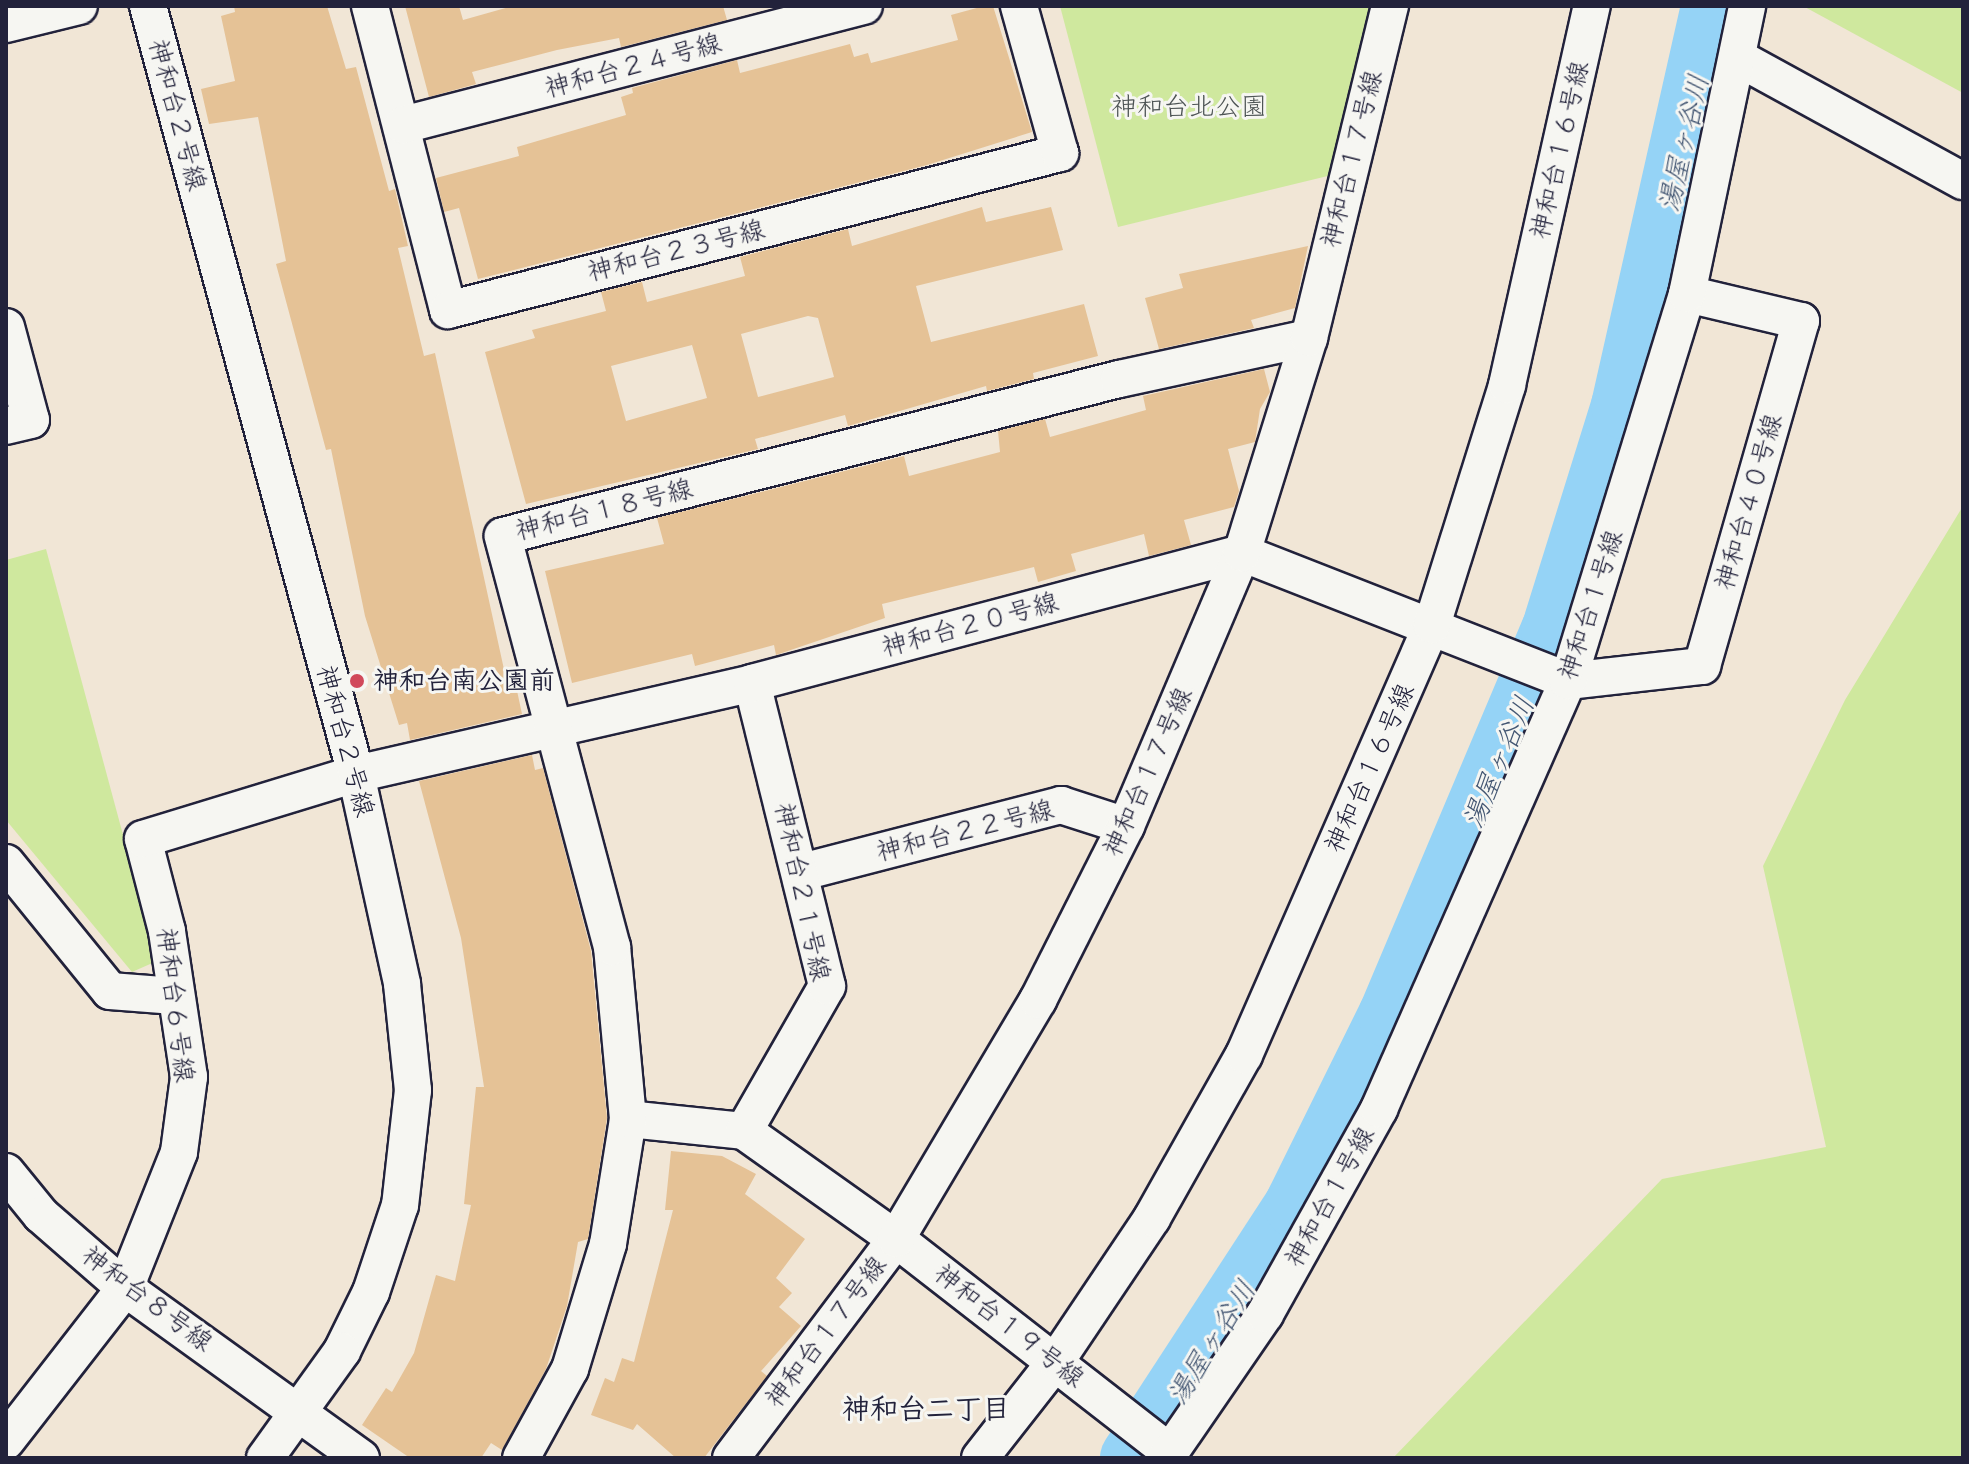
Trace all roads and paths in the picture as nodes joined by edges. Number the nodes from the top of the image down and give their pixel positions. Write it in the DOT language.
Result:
graph roads {
  1 [pos="79,6"];
  2 [pos="148,6"];
  3 [pos="370,6"];
  4 [pos="864,6"];
  5 [pos="1019,6"];
  6 [pos="1390,6"];
  7 [pos="1592,6"];
  8 [pos="1747,6"];
  9 [pos="6,24"];
  10 [pos="1740,59"];
  11 [pos="403,125"];
  12 [pos="1963,181"];
  13 [pos="1687,294"];
  14 [pos="6,327"];
  15 [pos="1309,338"];
  16 [pos="6,426"];
  17 [pos="1242,553"];
  18 [pos="1432,625"];
  19 [pos="1568,681"];
  20 [pos="752,683"];
  21 [pos="556,732"];
  22 [pos="356,774"];
  23 [pos="1126,826"];
  24 [pos="6,863"];
  25 [pos="802,872"];
  26 [pos="175,996"];
  27 [pos="628,1119"];
  28 [pos="744,1131"];
  29 [pos="6,1172"];
  30 [pos="896,1239"];
  31 [pos="125,1288"];
  32 [pos="1056,1361"];
  33 [pos="300,1411"];
  34 [pos="6,1441"];
  35 [pos="1168,1455"];
  36 [pos="265,1458"];
  37 [pos="361,1458"];
  38 [pos="521,1458"];
  39 [pos="731,1458"];
  40 [pos="980,1458"];
  1 -- 9 [label="street"];
  2 -- 22 [label="street, 神和台２号線"];
  3 -- 11 [label="street, 神和台２３号線"];
  4 -- 11 [label="street, 神和台２４号線"];
  5 -- 11 [label="street, 神和台２３号線"];
  6 -- 15 [label="street, 神和台１７号線"];
  7 -- 18 [label="street, 神和台１６号線"];
  8 -- 10 [label="street, 神和台１号線"];
  10 -- 12 [label="street"];
  10 -- 13 [label="street, 神和台１号線"];
  13 -- 19 [label="street, 神和台１号線"];
  13 -- 19 [label="street, 神和台４０号線"];
  14 -- 16 [label="street"];
  15 -- 17 [label="street, 神和台１７号線"];
  15 -- 21 [label="street, 神和台１８号線"];
  17 -- 18 [label="street"];
  17 -- 20 [label="street, 神和台２０号線"];
  17 -- 23 [label="street, 神和台１７号線"];
  18 -- 19 [label="street"];
  18 -- 32 [label="street, 神和台１６号線"];
  19 -- 35 [label="street, 神和台１号線"];
  20 -- 21 [label="street, 神和台２０号線"];
  20 -- 25 [label="street, 神和台２１号線"];
  21 -- 22 [label="street, 神和台２０号線"];
  21 -- 27 [label="street, 神和台１８号線"];
  22 -- 26 [label="street, 神和台６号線"];
  22 -- 33 [label="street, 神和台２号線"];
  23 -- 25 [label="street, 神和台２２号線"];
  23 -- 30 [label="street, 神和台１７号線"];
  24 -- 26 [label="street"];
  25 -- 28 [label="street, 神和台２１号線"];
  26 -- 31 [label="street, 神和台６号線"];
  27 -- 28 [label="street, 神和台１９号線"];
  27 -- 38 [label="street, 神和台１８号線"];
  28 -- 30 [label="street, 神和台１９号線"];
  29 -- 31 [label="street, 神和台８号線"];
  30 -- 32 [label="street, 神和台１９号線"];
  30 -- 39 [label="street, 神和台１７号線"];
  31 -- 33 [label="street, 神和台８号線"];
  31 -- 34 [label="street, 神和台６号線"];
  32 -- 35 [label="street, 神和台１９号線"];
  32 -- 40 [label="street, 神和台１６号線"];
  33 -- 36 [label="street, 神和台２号線"];
  33 -- 37 [label="street, 神和台８号線"];
}
